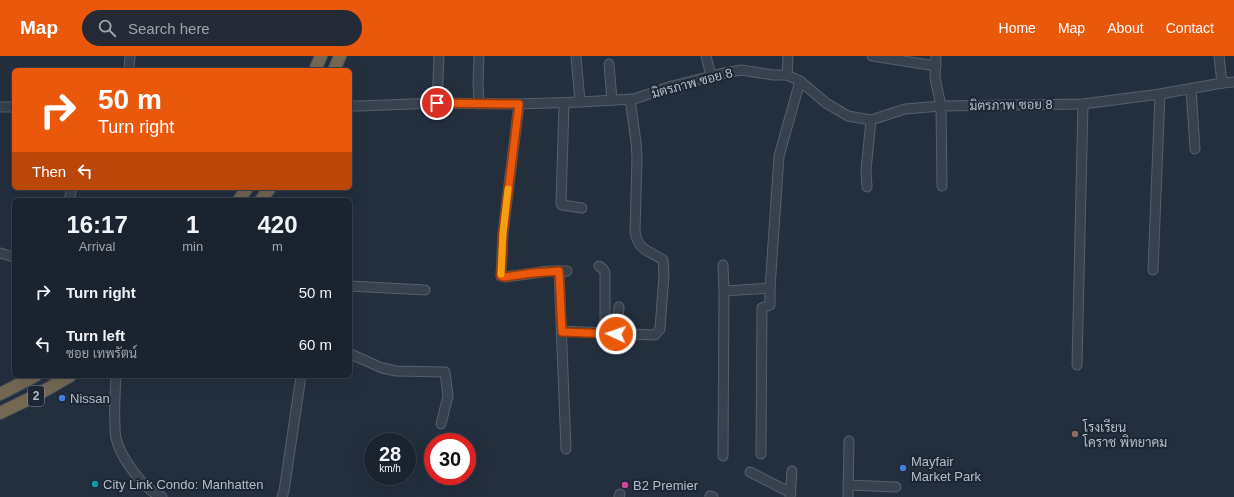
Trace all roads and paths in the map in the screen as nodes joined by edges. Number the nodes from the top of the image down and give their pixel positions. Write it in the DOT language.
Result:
graph roads {
  1 [pos="130,56"];
  2 [pos="321,56"];
  3 [pos="340,56"];
  4 [pos="440,56"];
  5 [pos="479,56"];
  6 [pos="576,56"];
  7 [pos="706,56"];
  8 [pos="788,56"];
  9 [pos="872,56"];
  10 [pos="936,56"];
  11 [pos="1219,56"];
  12 [pos="609,64"];
  13 [pos="936,66"];
  14 [pos="129,68"];
  15 [pos="316,68"];
  16 [pos="335,68"];
  17 [pos="787,75"];
  18 [pos="710,76"];
  19 [pos="800,81"];
  20 [pos="1234,82"];
  21 [pos="1222,83"];
  22 [pos="1191,89"];
  23 [pos="1160,94"];
  24 [pos="630,99"];
  25 [pos="612,100"];
  26 [pos="580,102"];
  27 [pos="437,103"];
  28 [pos="564,103"];
  29 [pos="480,104"];
  30 [pos="519,104"];
  31 [pos="1083,104"];
  32 [pos="352,106"];
  33 [pos="941,106"];
  34 [pos="0,107"];
  35 [pos="12,107"];
  36 [pos="870,120"];
  37 [pos="1194,149"];
  38 [pos="942,186"];
  39 [pos="867,187"];
  40 [pos="582,208"];
  41 [pos="0,253"];
  42 [pos="12,257"];
  43 [pos="723,265"];
  44 [pos="599,266"];
  45 [pos="1153,270"];
  46 [pos="352,286"];
  47 [pos="770,288"];
  48 [pos="425,290"];
  49 [pos="724,291"];
  50 [pos="619,307"];
  51 [pos="562,332"];
  52 [pos="605,334"];
  53 [pos="616,334"];
  54 [pos="352,355"];
  55 [pos="1077,365"];
  56 [pos="31,378"];
  57 [pos="66,378"];
  58 [pos="116,378"];
  59 [pos="301,378"];
  60 [pos="0,394"];
  61 [pos="0,413"];
  62 [pos="441,424"];
  63 [pos="849,441"];
  64 [pos="566,449"];
  65 [pos="762,454"];
  66 [pos="723,456"];
  67 [pos="792,471"];
  68 [pos="750,472"];
  69 [pos="848,485"];
  70 [pos="896,487"];
  71 [pos="791,495"];
  72 [pos="162,497"];
  73 [pos="282,497"];
  74 [pos="848,497"];
  1 -- 14 [label="street"];
  2 -- 15 [label="highway"];
  3 -- 16 [label="highway"];
  4 -- 27 [label="street"];
  5 -- 29 [label="street"];
  6 -- 26 [label="street"];
  7 -- 18 [label="street"];
  8 -- 17 [label="street"];
  9 -- 13 [label="street"];
  10 -- 13 [label="street"];
  11 -- 21 [label="street"];
  12 -- 25 [label="street"];
  13 -- 33 [label="street"];
  17 -- 18 [label="street, มิตรภาพ ซอย 8"];
  17 -- 19 [label="street, มิตรภาพ ซอย 8"];
  18 -- 24 [label="street, มิตรภาพ ซอย 8"];
  19 -- 36 [label="street, มิตรภาพ ซอย 8"];
  19 -- 47 [label="street"];
  20 -- 21 [label="street, มิตรภาพ ซอย 8"];
  21 -- 22 [label="street, มิตรภาพ ซอย 8"];
  22 -- 23 [label="street, มิตรภาพ ซอย 8"];
  22 -- 37 [label="street"];
  23 -- 31 [label="street, มิตรภาพ ซอย 8"];
  23 -- 45 [label="street"];
  24 -- 25 [label="street, มิตรภาพ ซอย 8"];
  24 -- 53 [label="street"];
  25 -- 26 [label="street, มิตรภาพ ซอย 8"];
  26 -- 28 [label="street, มิตรภาพ ซอย 8"];
  27 -- 29 [label="street, มิตรภาพ ซอย 8"];
  27 -- 32 [label="street, มิตรภาพ ซอย 8"];
  28 -- 30 [label="street, มิตรภาพ ซอย 8"];
  28 -- 40 [label="street"];
  29 -- 30 [label="street, มิตรภาพ ซอย 8"];
  30 -- 51 [label="street"];
  31 -- 33 [label="street, มิตรภาพ ซอย 8"];
  31 -- 55 [label="street"];
  33 -- 36 [label="street, มิตรภาพ ซอย 8"];
  33 -- 38 [label="street"];
  34 -- 35 [label="street"];
  36 -- 39 [label="street"];
  41 -- 42 [label="street"];
  43 -- 49 [label="street"];
  44 -- 52 [label="street"];
  46 -- 48 [label="street"];
  47 -- 49 [label="street"];
  47 -- 65 [label="street"];
  49 -- 66 [label="street"];
  50 -- 53 [label="street"];
  51 -- 52 [label="street"];
  51 -- 64 [label="street"];
  52 -- 53 [label="street"];
  54 -- 62 [label="street"];
  56 -- 60 [label="highway, 2"];
  57 -- 61 [label="highway, 2"];
  58 -- 72 [label="street"];
  59 -- 73 [label="street"];
  63 -- 69 [label="street"];
  67 -- 71 [label="street"];
  68 -- 71 [label="street"];
  69 -- 70 [label="street"];
  69 -- 74 [label="street"];
}
